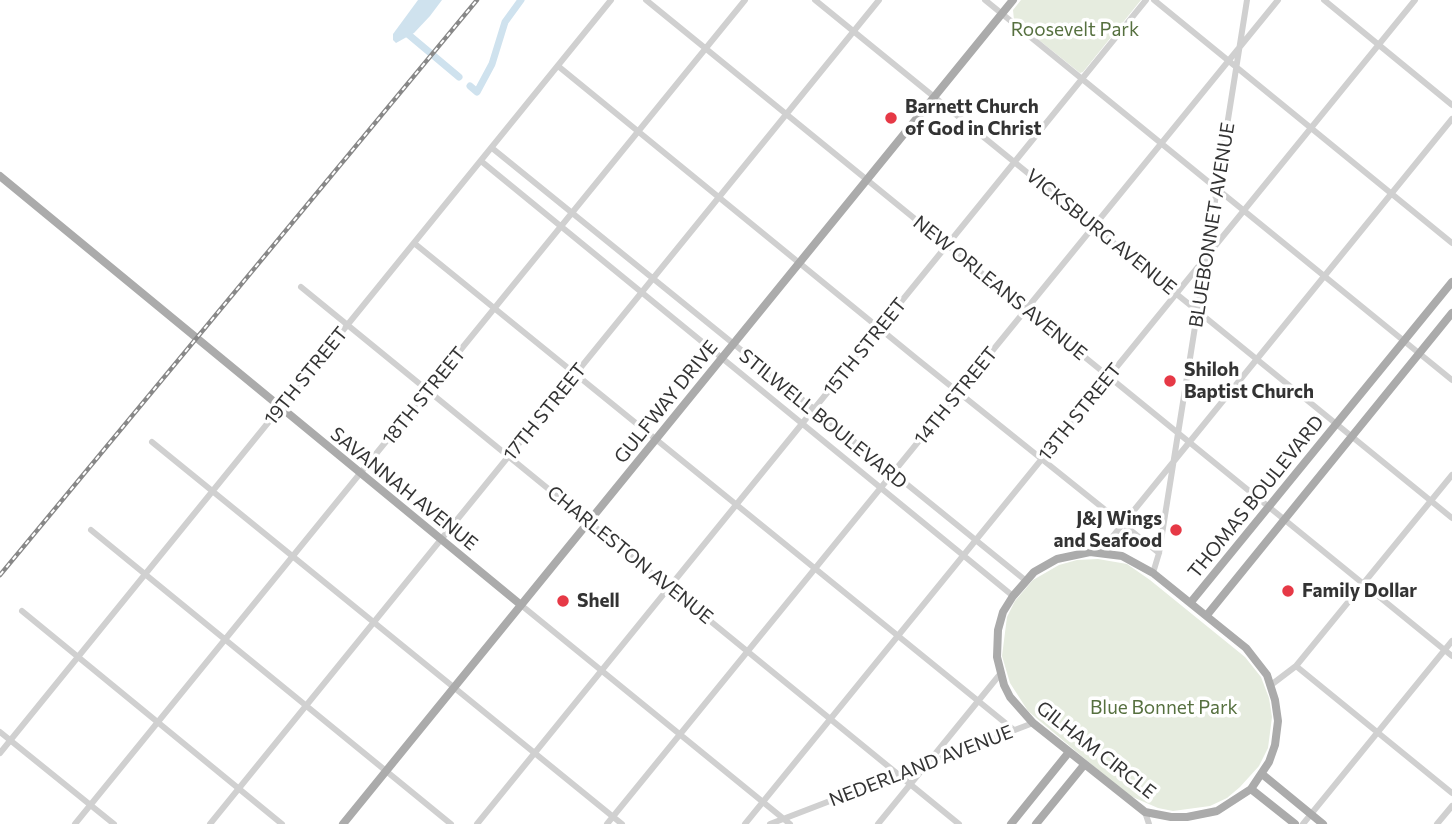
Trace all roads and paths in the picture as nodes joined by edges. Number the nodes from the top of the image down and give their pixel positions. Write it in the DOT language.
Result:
graph roads {
  1 [pos="611,0"];
  2 [pos="646,0"];
  3 [pos="746,0"];
  4 [pos="815,0"];
  5 [pos="879,0"];
  6 [pos="985,0"];
  7 [pos="1013,0"];
  8 [pos="1146,0"];
  9 [pos="1154,0"];
  10 [pos="1247,0"];
  11 [pos="1278,0"];
  12 [pos="1324,0"];
  13 [pos="1415,0"];
  14 [pos="1002,13"];
  15 [pos="853,31"];
  16 [pos="1378,45"];
  17 [pos="706,48"];
  18 [pos="1238,49"];
  19 [pos="1229,60"];
  20 [pos="558,66"];
  21 [pos="1237,67"];
  22 [pos="1082,79"];
  23 [pos="935,96"];
  24 [pos="1452,105"];
  25 [pos="786,114"];
  26 [pos="1452,119"];
  27 [pos="1311,128"];
  28 [pos="638,132"];
  29 [pos="1162,142"];
  30 [pos="492,148"];
  31 [pos="481,161"];
  32 [pos="1015,162"];
  33 [pos="0,176"];
  34 [pos="867,179"];
  35 [pos="1217,189"];
  36 [pos="1391,193"];
  37 [pos="719,197"];
  38 [pos="1244,210"];
  39 [pos="572,213"];
  40 [pos="1094,225"];
  41 [pos="561,227"];
  42 [pos="414,243"];
  43 [pos="1452,243"];
  44 [pos="947,245"];
  45 [pos="1206,256"];
  46 [pos="800,262"];
  47 [pos="1324,277"];
  48 [pos="653,279"];
  49 [pos="1452,282"];
  50 [pos="301,287"];
  51 [pos="642,292"];
  52 [pos="1176,293"];
  53 [pos="495,308"];
  54 [pos="1027,308"];
  55 [pos="1198,311"];
  56 [pos="1452,313"];
  57 [pos="347,326"];
  58 [pos="880,328"];
  59 [pos="1404,341"];
  60 [pos="734,344"];
  61 [pos="1419,354"];
  62 [pos="722,358"];
  63 [pos="1257,359"];
  64 [pos="576,374"];
  65 [pos="1108,376"];
  66 [pos="1452,380"];
  67 [pos="428,391"];
  68 [pos="959,392"];
  69 [pos="280,408"];
  70 [pos="814,410"];
  71 [pos="803,423"];
  72 [pos="1337,424"];
  73 [pos="1178,433"];
  74 [pos="1352,436"];
  75 [pos="656,439"];
  76 [pos="152,442"];
  77 [pos="1189,442"];
  78 [pos="508,456"];
  79 [pos="1041,459"];
  80 [pos="1173,461"];
  81 [pos="893,473"];
  82 [pos="360,474"];
  83 [pos="1452,475"];
  84 [pos="882,486"];
  85 [pos="212,491"];
  86 [pos="1431,500"];
  87 [pos="736,505"];
  88 [pos="1269,507"];
  89 [pos="1452,518"];
  90 [pos="1284,520"];
  91 [pos="589,522"];
  92 [pos="1122,525"];
  93 [pos="91,530"];
  94 [pos="441,540"];
  95 [pos="975,540"];
  96 [pos="1102,553"];
  97 [pos="1158,553"];
  98 [pos="964,554"];
  99 [pos="293,556"];
  100 [pos="816,568"];
  101 [pos="1153,573"];
  102 [pos="145,574"];
  103 [pos="1025,580"];
  104 [pos="1363,584"];
  105 [pos="669,587"];
  106 [pos="1013,596"];
  107 [pos="1191,603"];
  108 [pos="521,605"];
  109 [pos="22,611"];
  110 [pos="1207,615"];
  111 [pos="373,622"];
  112 [pos="897,637"];
  113 [pos="226,640"];
  114 [pos="1452,641"];
  115 [pos="1445,650"];
  116 [pos="748,651"];
  117 [pos="1452,656"];
  118 [pos="78,657"];
  119 [pos="1296,666"];
  120 [pos="602,670"];
  121 [pos="1001,673"];
  122 [pos="1271,685"];
  123 [pos="454,688"];
  124 [pos="978,702"];
  125 [pos="306,705"];
  126 [pos="830,719"];
  127 [pos="158,722"];
  128 [pos="1034,723"];
  129 [pos="1014,730"];
  130 [pos="0,732"];
  131 [pos="1378,732"];
  132 [pos="681,734"];
  133 [pos="10,740"];
  134 [pos="0,752"];
  135 [pos="1069,752"];
  136 [pos="534,754"];
  137 [pos="926,763"];
  138 [pos="1084,765"];
  139 [pos="386,771"];
  140 [pos="898,774"];
  141 [pos="1262,774"];
  142 [pos="910,785"];
  143 [pos="239,788"];
  144 [pos="1251,789"];
  145 [pos="1452,793"];
  146 [pos="763,802"];
  147 [pos="90,805"];
  148 [pos="1452,806"];
  149 [pos="1145,812"];
  150 [pos="1311,814"];
  151 [pos="613,817"];
  152 [pos="784,819"];
  153 [pos="1168,821"];
  154 [pos="75,824"];
  155 [pos="114,824"];
  156 [pos="210,824"];
  157 [pos="282,824"];
  158 [pos="343,824"];
  159 [pos="451,824"];
  160 [pos="477,824"];
  161 [pos="607,824"];
  162 [pos="622,824"];
  163 [pos="744,824"];
  164 [pos="770,824"];
  165 [pos="790,824"];
  166 [pos="878,824"];
  167 [pos="959,824"];
  168 [pos="1011,824"];
  169 [pos="1036,824"];
  170 [pos="1149,824"];
  171 [pos="1295,824"];
  172 [pos="1303,824"];
  173 [pos="1323,824"];
  174 [pos="1437,824"];
  1 -- 20 [label="street, 19TH STREET"];
  2 -- 17 [label="street, NEW ORLEANS AVENUE"];
  3 -- 17 [label="street, 18TH STREET"];
  4 -- 15 [label="street, VICKSBURG AVENUE"];
  5 -- 15 [label="street, 17TH STREET"];
  6 -- 14 [label="street"];
  7 -- 14 [label="main road, GULFWAY DRIVE"];
  8 -- 22 [label="street, 15TH STREET"];
  9 -- 19 [label="street"];
  10 -- 18 [label="street, BLUEBONNET AVENUE"];
  11 -- 18 [label="street, 14TH STREET"];
  12 -- 16 [label="street"];
  13 -- 16 [label="street, 13TH STREET"];
  14 -- 22 [label="street"];
  14 -- 23 [label="main road, GULFWAY DRIVE"];
  15 -- 23 [label="street, VICKSBURG AVENUE"];
  15 -- 25 [label="street, 17TH STREET"];
  16 -- 24 [label="street"];
  16 -- 27 [label="street, 13TH STREET"];
  17 -- 25 [label="street, NEW ORLEANS AVENUE"];
  17 -- 28 [label="street, 18TH STREET"];
  18 -- 19 [label="street, 14TH STREET"];
  18 -- 21 [label="street, BLUEBONNET AVENUE"];
  19 -- 21 [label="street"];
  19 -- 29 [label="street, 14TH STREET"];
  20 -- 28 [label="street"];
  20 -- 30 [label="street, 19TH STREET"];
  21 -- 27 [label="street"];
  21 -- 35 [label="street, BLUEBONNET AVENUE"];
  22 -- 29 [label="street"];
  22 -- 32 [label="street, 15TH STREET"];
  23 -- 32 [label="street, VICKSBURG AVENUE"];
  23 -- 34 [label="main road, GULFWAY DRIVE"];
  25 -- 34 [label="street, NEW ORLEANS AVENUE"];
  25 -- 37 [label="street, 17TH STREET"];
  26 -- 36 [label="street"];
  27 -- 36 [label="street"];
  27 -- 38 [label="street, 13TH STREET"];
  28 -- 37 [label="street"];
  28 -- 39 [label="street, 18TH STREET"];
  29 -- 35 [label="street"];
  29 -- 40 [label="street, 14TH STREET"];
  30 -- 31 [label="street, 19TH STREET"];
  30 -- 39 [label="street, STILWELL BOULEVARD"];
  31 -- 41 [label="street, STILWELL BOULEVARD"];
  31 -- 42 [label="street, 19TH STREET"];
  32 -- 40 [label="street, VICKSBURG AVENUE"];
  32 -- 44 [label="street, 15TH STREET"];
  33 -- 69 [label="main road, SAVANNAH AVENUE"];
  34 -- 44 [label="street, NEW ORLEANS AVENUE"];
  34 -- 46 [label="main road, GULFWAY DRIVE"];
  35 -- 38 [label="street"];
  35 -- 45 [label="street, BLUEBONNET AVENUE"];
  36 -- 43 [label="street"];
  36 -- 47 [label="street"];
  37 -- 46 [label="street"];
  37 -- 48 [label="street, 17TH STREET"];
  38 -- 45 [label="street, 13TH STREET"];
  38 -- 47 [label="street"];
  39 -- 41 [label="street, 18TH STREET"];
  39 -- 48 [label="street, STILWELL BOULEVARD"];
  40 -- 52 [label="street, VICKSBURG AVENUE"];
  40 -- 54 [label="street, 14TH STREET"];
  41 -- 51 [label="street, STILWELL BOULEVARD"];
  41 -- 53 [label="street, 18TH STREET"];
  42 -- 53 [label="street"];
  42 -- 57 [label="street, 19TH STREET"];
  44 -- 54 [label="street, NEW ORLEANS AVENUE"];
  44 -- 58 [label="street, 15TH STREET"];
  45 -- 52 [label="street, 13TH STREET"];
  45 -- 55 [label="street, BLUEBONNET AVENUE"];
  46 -- 58 [label="street"];
  46 -- 60 [label="main road, GULFWAY DRIVE"];
  47 -- 59 [label="street"];
  47 -- 63 [label="street"];
  48 -- 51 [label="street, 17TH STREET"];
  48 -- 60 [label="street, STILWELL BOULEVARD"];
  49 -- 59 [label="main road, THOMAS BOULEVARD"];
  50 -- 57 [label="street, CHARLESTON AVENUE"];
  51 -- 62 [label="street, STILWELL BOULEVARD"];
  51 -- 64 [label="street, 17TH STREET"];
  52 -- 55 [label="street, VICKSBURG AVENUE"];
  52 -- 65 [label="street, 13TH STREET"];
  53 -- 64 [label="street"];
  53 -- 67 [label="street, 18TH STREET"];
  54 -- 65 [label="street, NEW ORLEANS AVENUE"];
  54 -- 68 [label="street, 14TH STREET"];
  55 -- 63 [label="street, VICKSBURG AVENUE"];
  55 -- 73 [label="street, BLUEBONNET AVENUE"];
  56 -- 61 [label="main road, THOMAS BOULEVARD"];
  57 -- 67 [label="street, CHARLESTON AVENUE"];
  57 -- 69 [label="street, 19TH STREET"];
  58 -- 68 [label="street"];
  58 -- 70 [label="street, 15TH STREET"];
  59 -- 61 [label="street"];
  59 -- 72 [label="main road, THOMAS BOULEVARD"];
  60 -- 62 [label="main road, GULFWAY DRIVE"];
  60 -- 70 [label="street, STILWELL BOULEVARD"];
  61 -- 66 [label="street"];
  61 -- 74 [label="main road, THOMAS BOULEVARD"];
  62 -- 71 [label="street, STILWELL BOULEVARD"];
  62 -- 75 [label="main road, GULFWAY DRIVE"];
  63 -- 72 [label="street, VICKSBURG AVENUE"];
  63 -- 77 [label="street"];
  64 -- 75 [label="street"];
  64 -- 78 [label="street, 17TH STREET"];
  65 -- 73 [label="street, NEW ORLEANS AVENUE"];
  65 -- 79 [label="street, 13TH STREET"];
  67 -- 78 [label="street, CHARLESTON AVENUE"];
  67 -- 82 [label="street, 18TH STREET"];
  68 -- 79 [label="street"];
  68 -- 81 [label="street, 14TH STREET"];
  69 -- 82 [label="main road, SAVANNAH AVENUE"];
  69 -- 85 [label="street, 19TH STREET"];
  70 -- 71 [label="street, 15TH STREET"];
  70 -- 81 [label="street, STILWELL BOULEVARD"];
  71 -- 84 [label="street, STILWELL BOULEVARD"];
  71 -- 87 [label="street, 15TH STREET"];
  72 -- 74 [label="street, VICKSBURG AVENUE"];
  72 -- 88 [label="main road, THOMAS BOULEVARD"];
  73 -- 77 [label="street, NEW ORLEANS AVENUE"];
  73 -- 80 [label="street, BLUEBONNET AVENUE"];
  74 -- 86 [label="street, VICKSBURG AVENUE"];
  74 -- 90 [label="main road, THOMAS BOULEVARD"];
  75 -- 87 [label="street"];
  75 -- 91 [label="main road, GULFWAY DRIVE"];
  76 -- 85 [label="street"];
  77 -- 80 [label="street"];
  77 -- 88 [label="street, NEW ORLEANS AVENUE"];
  78 -- 91 [label="street, CHARLESTON AVENUE"];
  78 -- 94 [label="street, 17TH STREET"];
  79 -- 92 [label="street"];
  79 -- 95 [label="street, 13TH STREET"];
  80 -- 92 [label="street"];
  80 -- 97 [label="street, BLUEBONNET AVENUE"];
  81 -- 84 [label="street, 14TH STREET"];
  81 -- 95 [label="street, STILWELL BOULEVARD"];
  82 -- 94 [label="main road, SAVANNAH AVENUE"];
  82 -- 99 [label="street, 18TH STREET"];
  83 -- 86 [label="street"];
  84 -- 98 [label="street, STILWELL BOULEVARD"];
  84 -- 100 [label="street, 14TH STREET"];
  85 -- 99 [label="street"];
  85 -- 102 [label="street, 19TH STREET"];
  86 -- 89 [label="street, VICKSBURG AVENUE"];
  86 -- 104 [label="street"];
  87 -- 100 [label="street"];
  87 -- 105 [label="street, 15TH STREET"];
  88 -- 90 [label="street, NEW ORLEANS AVENUE"];
  88 -- 107 [label="main road, THOMAS BOULEVARD"];
  90 -- 104 [label="street, NEW ORLEANS AVENUE"];
  90 -- 110 [label="main road, THOMAS BOULEVARD"];
  91 -- 105 [label="street, CHARLESTON AVENUE"];
  91 -- 108 [label="main road, GULFWAY DRIVE"];
  92 -- 96 [label="street"];
  92 -- 97 [label="street"];
  93 -- 102 [label="street"];
  94 -- 108 [label="main road, SAVANNAH AVENUE"];
  94 -- 111 [label="street, 17TH STREET"];
  95 -- 98 [label="street, 13TH STREET"];
  95 -- 103 [label="street, STILWELL BOULEVARD"];
  96 -- 101 [label="main road, GILHAM CIRCLE"];
  96 -- 103 [label="main road, GILHAM CIRCLE"];
  97 -- 101 [label="street, BLUEBONNET AVENUE"];
  98 -- 106 [label="street, STILWELL BOULEVARD"];
  98 -- 112 [label="street, 13TH STREET"];
  99 -- 111 [label="street"];
  99 -- 113 [label="street, 18TH STREET"];
  100 -- 112 [label="street"];
  100 -- 116 [label="street, 14TH STREET"];
  101 -- 107 [label="main road, GILHAM CIRCLE"];
  102 -- 113 [label="street"];
  102 -- 118 [label="street, 19TH STREET"];
  103 -- 106 [label="main road, GILHAM CIRCLE"];
  104 -- 115 [label="street, NEW ORLEANS AVENUE"];
  104 -- 119 [label="street"];
  105 -- 116 [label="street, CHARLESTON AVENUE"];
  105 -- 120 [label="street, 15TH STREET"];
  106 -- 121 [label="main road, GILHAM CIRCLE"];
  107 -- 110 [label="main road, GILHAM CIRCLE"];
  108 -- 120 [label="street, SAVANNAH AVENUE"];
  108 -- 123 [label="main road, GULFWAY DRIVE"];
  109 -- 118 [label="street"];
  110 -- 122 [label="main road, GILHAM CIRCLE"];
  111 -- 123 [label="street"];
  111 -- 125 [label="street, 17TH STREET"];
  112 -- 124 [label="street"];
  112 -- 126 [label="street, 13TH STREET"];
  113 -- 125 [label="street"];
  113 -- 127 [label="street, 18TH STREET"];
  114 -- 115 [label="street"];
  115 -- 117 [label="street, NEW ORLEANS AVENUE"];
  115 -- 131 [label="street"];
  116 -- 126 [label="street, CHARLESTON AVENUE"];
  116 -- 132 [label="street, 14TH STREET"];
  118 -- 127 [label="street"];
  118 -- 133 [label="street, 19TH STREET"];
  119 -- 122 [label="street"];
  119 -- 131 [label="street"];
  120 -- 132 [label="street, SAVANNAH AVENUE"];
  120 -- 136 [label="street, 15TH STREET"];
  121 -- 124 [label="street"];
  121 -- 128 [label="main road, GILHAM CIRCLE"];
  122 -- 141 [label="main road, GILHAM CIRCLE"];
  123 -- 136 [label="street"];
  123 -- 139 [label="main road, GULFWAY DRIVE"];
  124 -- 129 [label="street"];
  124 -- 137 [label="street"];
  125 -- 139 [label="street"];
  125 -- 143 [label="street, 17TH STREET"];
  126 -- 140 [label="street, CHARLESTON AVENUE"];
  126 -- 146 [label="street, 13TH STREET"];
  127 -- 143 [label="street"];
  127 -- 147 [label="street, 18TH STREET"];
  128 -- 129 [label="street, NEDERLAND AVENUE"];
  128 -- 135 [label="main road, GILHAM CIRCLE"];
  129 -- 137 [label="street, NEDERLAND AVENUE"];
  130 -- 133 [label="street"];
  131 -- 145 [label="street"];
  131 -- 150 [label="street"];
  132 -- 146 [label="street, SAVANNAH AVENUE"];
  132 -- 151 [label="street, 14TH STREET"];
  133 -- 134 [label="street, 19TH STREET"];
  133 -- 147 [label="street"];
  135 -- 138 [label="main road, GILHAM CIRCLE"];
  135 -- 168 [label="main road"];
  136 -- 151 [label="street"];
  136 -- 160 [label="street, 15TH STREET"];
  137 -- 140 [label="street, NEDERLAND AVENUE"];
  137 -- 142 [label="street"];
  138 -- 149 [label="main road, GILHAM CIRCLE"];
  138 -- 169 [label="main road"];
  139 -- 158 [label="main road, GULFWAY DRIVE"];
  139 -- 159 [label="street"];
  140 -- 142 [label="street, CHARLESTON AVENUE"];
  140 -- 152 [label="street, NEDERLAND AVENUE"];
  141 -- 144 [label="main road, GILHAM CIRCLE"];
  141 -- 150 [label="main road"];
  142 -- 166 [label="street"];
  142 -- 167 [label="street, CHARLESTON AVENUE"];
  143 -- 156 [label="street, 17TH STREET"];
  143 -- 157 [label="street"];
  144 -- 153 [label="main road, GILHAM CIRCLE"];
  144 -- 171 [label="main road"];
  146 -- 152 [label="street, SAVANNAH AVENUE"];
  146 -- 163 [label="street, 13TH STREET"];
  147 -- 154 [label="street, 18TH STREET"];
  147 -- 155 [label="street"];
  148 -- 174 [label="street"];
  149 -- 153 [label="main road, GILHAM CIRCLE"];
  149 -- 170 [label="street"];
  150 -- 172 [label="street"];
  150 -- 173 [label="main road"];
  151 -- 161 [label="street, 14TH STREET"];
  151 -- 162 [label="street"];
  152 -- 164 [label="street, NEDERLAND AVENUE"];
  152 -- 165 [label="street, SAVANNAH AVENUE"];
}
